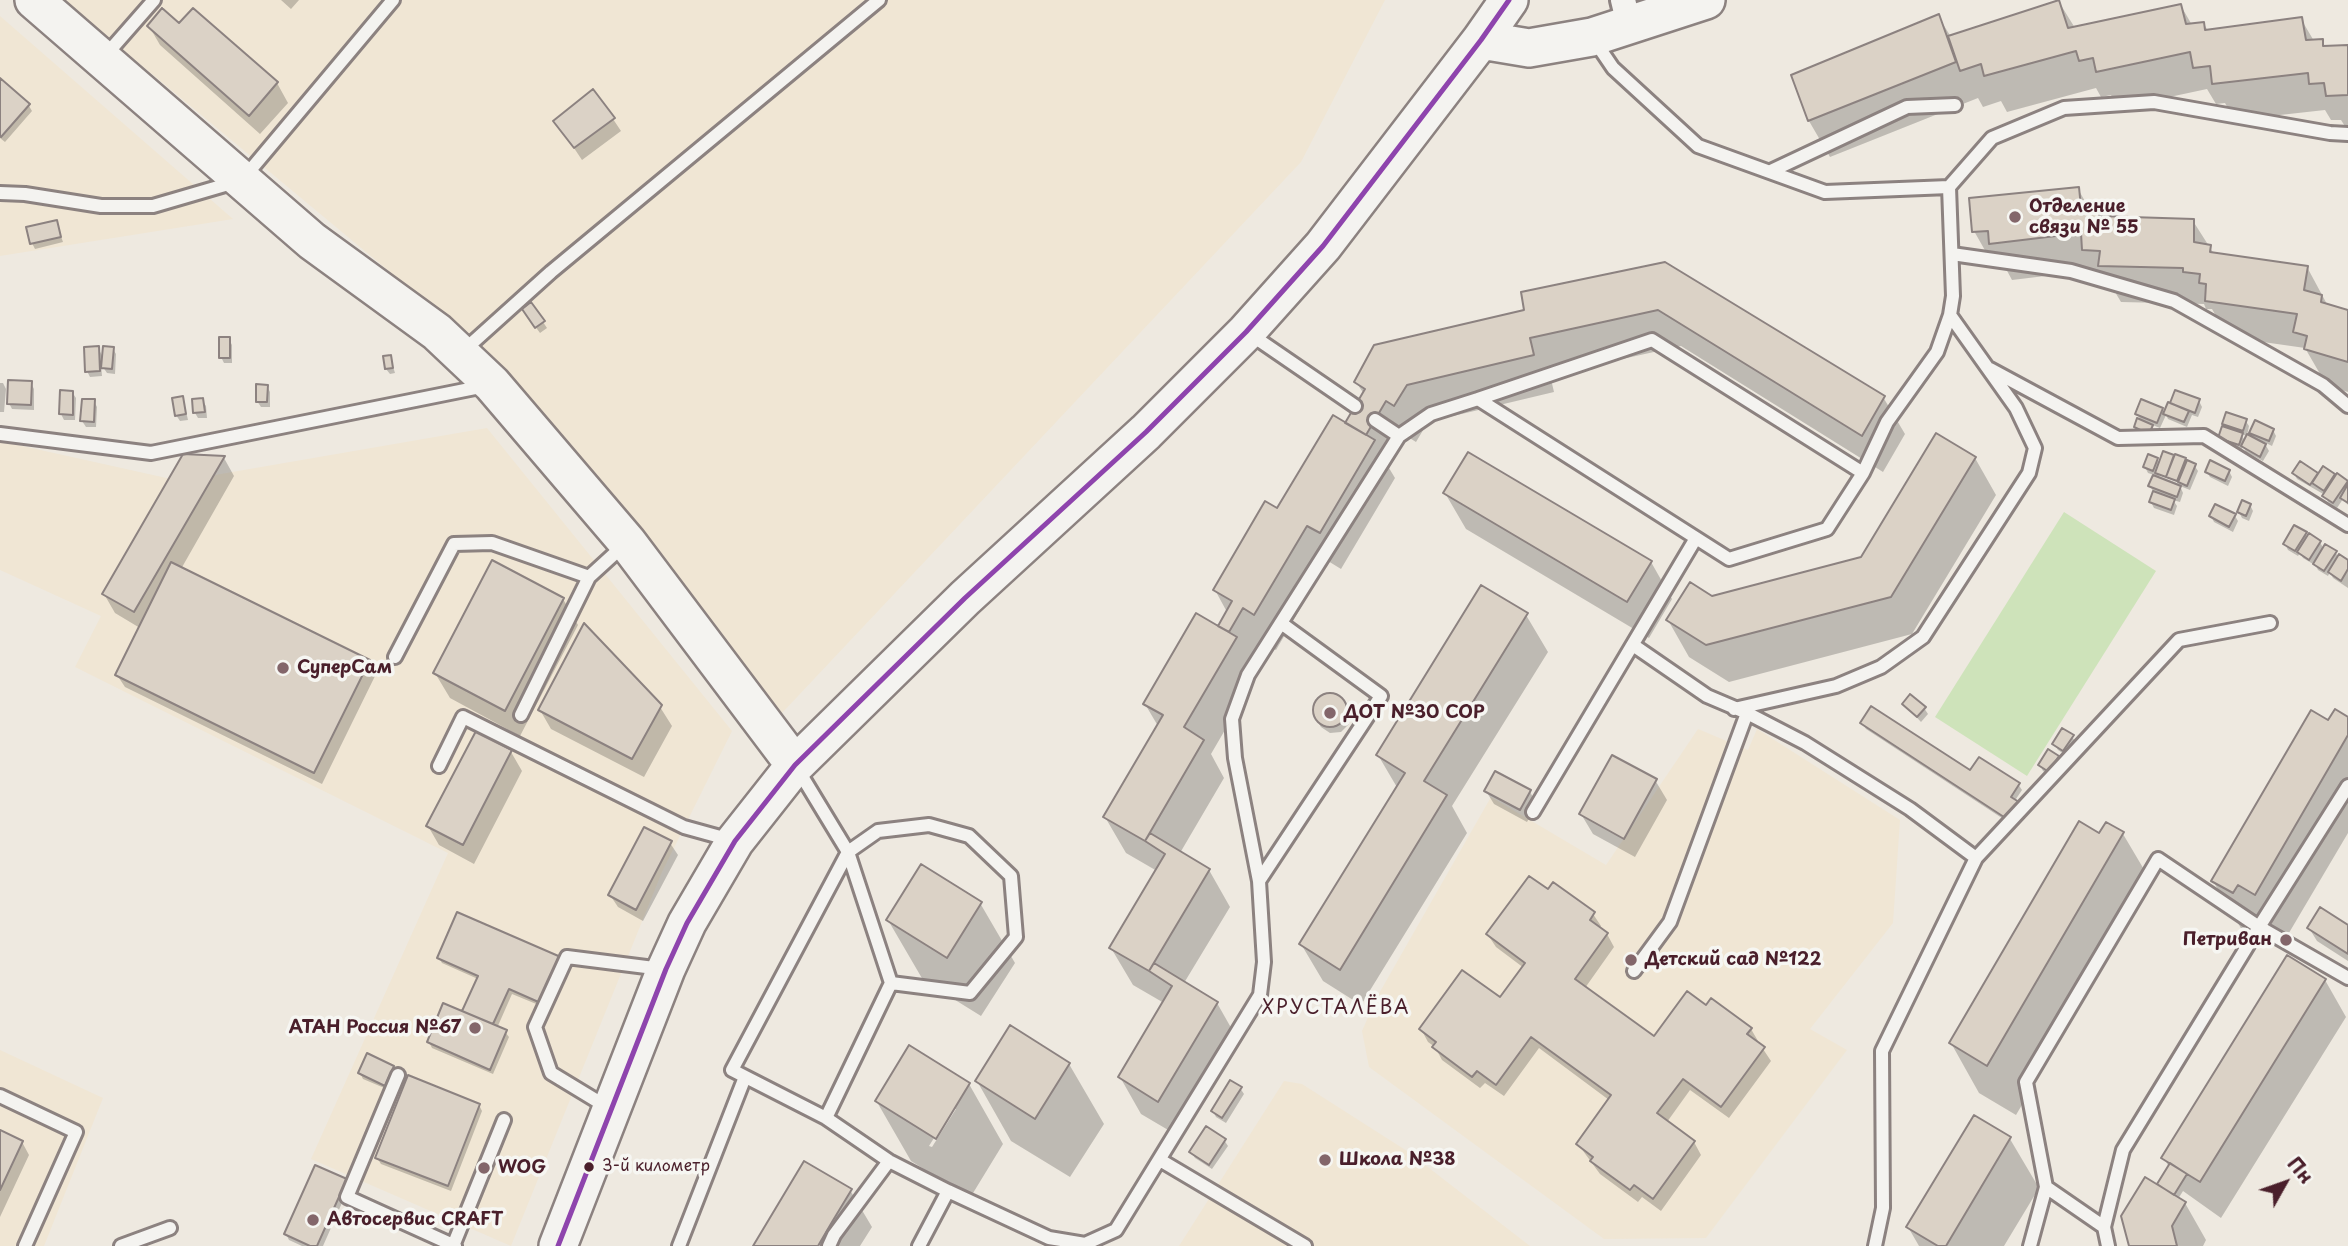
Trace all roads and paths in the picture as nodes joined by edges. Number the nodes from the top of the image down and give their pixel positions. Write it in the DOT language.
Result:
graph roads {
  1 [pos="34,0"];
  2 [pos="154,0"];
  3 [pos="393,0"];
  4 [pos="879,0"];
  5 [pos="1509,0"];
  6 [pos="1706,0"];
  7 [pos="1626,13"];
  8 [pos="1592,37"];
  9 [pos="1481,40"];
  10 [pos="103,59"];
  11 [pos="1955,105"];
  12 [pos="2348,134"];
  13 [pos="1771,171"];
  14 [pos="242,180"];
  15 [pos="1948,187"];
  16 [pos="0,193"];
  17 [pos="1952,254"];
  18 [pos="1950,315"];
  19 [pos="1246,332"];
  20 [pos="461,353"];
  21 [pos="1987,368"];
  22 [pos="492,384"];
  23 [pos="1478,399"];
  24 [pos="1355,406"];
  25 [pos="2348,406"];
  26 [pos="1375,420"];
  27 [pos="0,434"];
  28 [pos="1399,436"];
  29 [pos="1863,472"];
  30 [pos="2348,525"];
  31 [pos="1696,538"];
  32 [pos="627,542"];
  33 [pos="589,577"];
  34 [pos="1281,623"];
  35 [pos="2270,623"];
  36 [pos="1633,645"];
  37 [pos="395,657"];
  38 [pos="1741,711"];
  39 [pos="522,715"];
  40 [pos="795,765"];
  41 [pos="439,766"];
  42 [pos="2348,786"];
  43 [pos="1533,812"];
  44 [pos="735,841"];
  45 [pos="848,852"];
  46 [pos="1976,859"];
  47 [pos="1259,881"];
  48 [pos="2259,927"];
  49 [pos="666,969"];
  50 [pos="1634,971"];
  51 [pos="2348,978"];
  52 [pos="891,984"];
  53 [pos="397,1075"];
  54 [pos="746,1077"];
  55 [pos="0,1096"];
  56 [pos="611,1109"];
  57 [pos="826,1118"];
  58 [pos="504,1120"];
  59 [pos="1160,1160"];
  60 [pos="890,1161"];
  61 [pos="2046,1187"];
  62 [pos="948,1191"];
  63 [pos="2104,1227"];
  64 [pos="170,1228"];
  65 [pos="1086,1245"];
  66 [pos="25,1246"];
  67 [pos="121,1246"];
  68 [pos="454,1246"];
  69 [pos="558,1246"];
  70 [pos="679,1246"];
  71 [pos="829,1246"];
  72 [pos="919,1246"];
  73 [pos="1305,1246"];
  74 [pos="1875,1246"];
  75 [pos="2029,1246"];
  76 [pos="2108,1246"];
  1 -- 10 [label="main road"];
  2 -- 10 [label="lane"];
  3 -- 14 [label="lane"];
  4 -- 20 [label="lane"];
  5 -- 9 [label="main road"];
  6 -- 7 [label="main road"];
  7 -- 8 [label="main road"];
  8 -- 9 [label="main road"];
  8 -- 13 [label="lane"];
  9 -- 19 [label="main road"];
  10 -- 14 [label="main road"];
  11 -- 13 [label="lane"];
  12 -- 15 [label="lane"];
  13 -- 15 [label="lane"];
  14 -- 16 [label="lane"];
  14 -- 20 [label="main road"];
  15 -- 17 [label="lane"];
  17 -- 18 [label="lane"];
  17 -- 25 [label="lane"];
  18 -- 21 [label="lane"];
  18 -- 29 [label="lane"];
  19 -- 24 [label="lane"];
  19 -- 40 [label="main road"];
  20 -- 22 [label="main road"];
  21 -- 30 [label="lane"];
  21 -- 38 [label="lane"];
  22 -- 27 [label="lane"];
  22 -- 32 [label="main road"];
  23 -- 28 [label="lane"];
  23 -- 29 [label="lane"];
  23 -- 31 [label="lane"];
  26 -- 28 [label="lane"];
  28 -- 34 [label="lane"];
  29 -- 31 [label="lane"];
  31 -- 36 [label="lane"];
  32 -- 33 [label="lane"];
  32 -- 40 [label="main road"];
  33 -- 37 [label="lane"];
  33 -- 39 [label="lane"];
  34 -- 47 [label="lane"];
  34 -- 47 [label="lane"];
  35 -- 46 [label="lane"];
  36 -- 38 [label="lane"];
  36 -- 43 [label="lane"];
  38 -- 46 [label="lane"];
  38 -- 50 [label="lane"];
  40 -- 44 [label="main road"];
  40 -- 45 [label="lane"];
  41 -- 44 [label="lane"];
  42 -- 48 [label="lane"];
  44 -- 49 [label="main road"];
  45 -- 52 [label="lane"];
  45 -- 52 [label="lane"];
  45 -- 54 [label="lane"];
  46 -- 74 [label="lane"];
  47 -- 59 [label="lane"];
  48 -- 51 [label="lane"];
  48 -- 61 [label="lane"];
  48 -- 63 [label="lane"];
  49 -- 56 [label="main road"];
  49 -- 56 [label="lane"];
  52 -- 57 [label="lane"];
  53 -- 68 [label="lane"];
  54 -- 57 [label="lane"];
  54 -- 70 [label="lane"];
  55 -- 66 [label="lane"];
  56 -- 69 [label="main road"];
  57 -- 60 [label="lane"];
  58 -- 68 [label="lane"];
  59 -- 65 [label="lane"];
  59 -- 73 [label="lane"];
  60 -- 62 [label="lane"];
  60 -- 71 [label="lane"];
  61 -- 63 [label="lane"];
  61 -- 75 [label="lane"];
  62 -- 65 [label="lane"];
  62 -- 72 [label="lane"];
  63 -- 76 [label="lane"];
  64 -- 67 [label="lane"];
}
